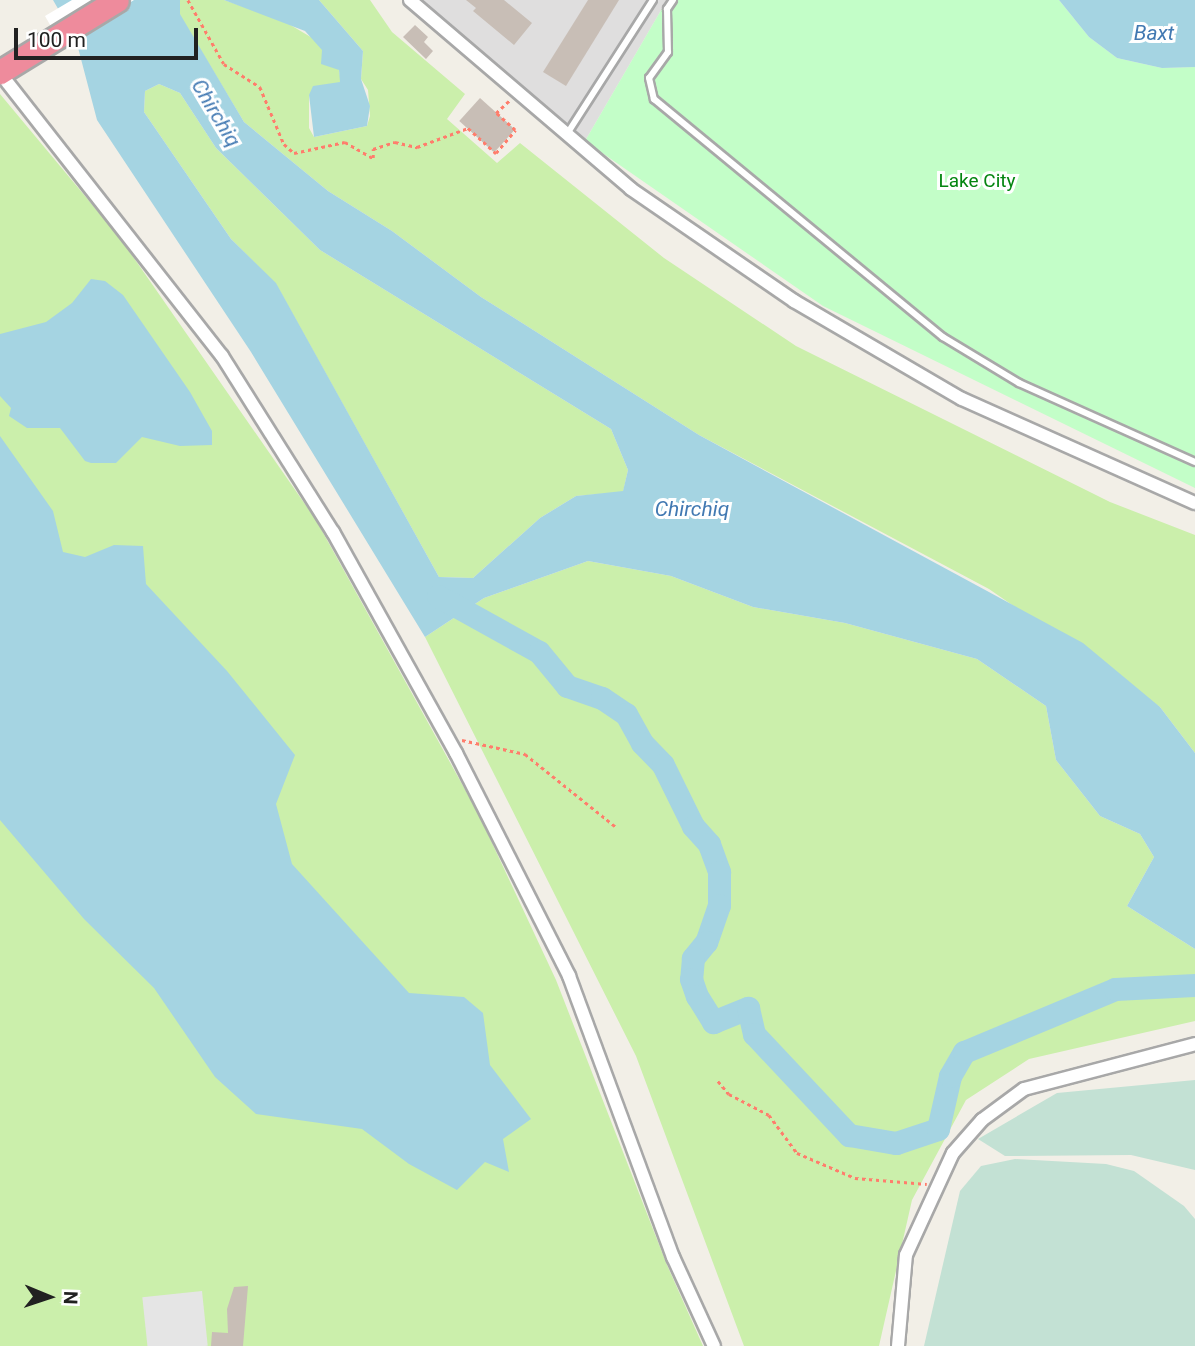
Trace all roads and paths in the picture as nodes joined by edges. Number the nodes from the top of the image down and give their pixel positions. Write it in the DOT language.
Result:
graph roads {
  1 [pos="89,0"];
  2 [pos="117,0"];
  3 [pos="188,0"];
  4 [pos="410,0"];
  5 [pos="653,0"];
  6 [pos="673,0"];
  7 [pos="53,30"];
  8 [pos="0,54"];
  9 [pos="3,77"];
  10 [pos="516,94"];
  11 [pos="566,136"];
  12 [pos="1195,462"];
  13 [pos="1195,503"];
  14 [pos="448,737"];
  15 [pos="617,827"];
  16 [pos="1195,1044"];
  17 [pos="718,1081"];
  18 [pos="937,1185"];
  19 [pos="714,1346"];
  20 [pos="898,1346"];
  1 -- 7 [label="highway"];
  2 -- 7 [label="highway"];
  3 -- 10 [label="path"];
  4 -- 10 [label="street"];
  5 -- 11 [label="lane"];
  6 -- 12 [label="lane"];
  7 -- 8 [label="highway"];
  7 -- 9 [label="highway"];
  9 -- 14 [label="street"];
  10 -- 11 [label="street"];
  11 -- 13 [label="street"];
  14 -- 15 [label="path"];
  14 -- 19 [label="street"];
  16 -- 18 [label="street"];
  17 -- 18 [label="path"];
  18 -- 20 [label="street"];
}
